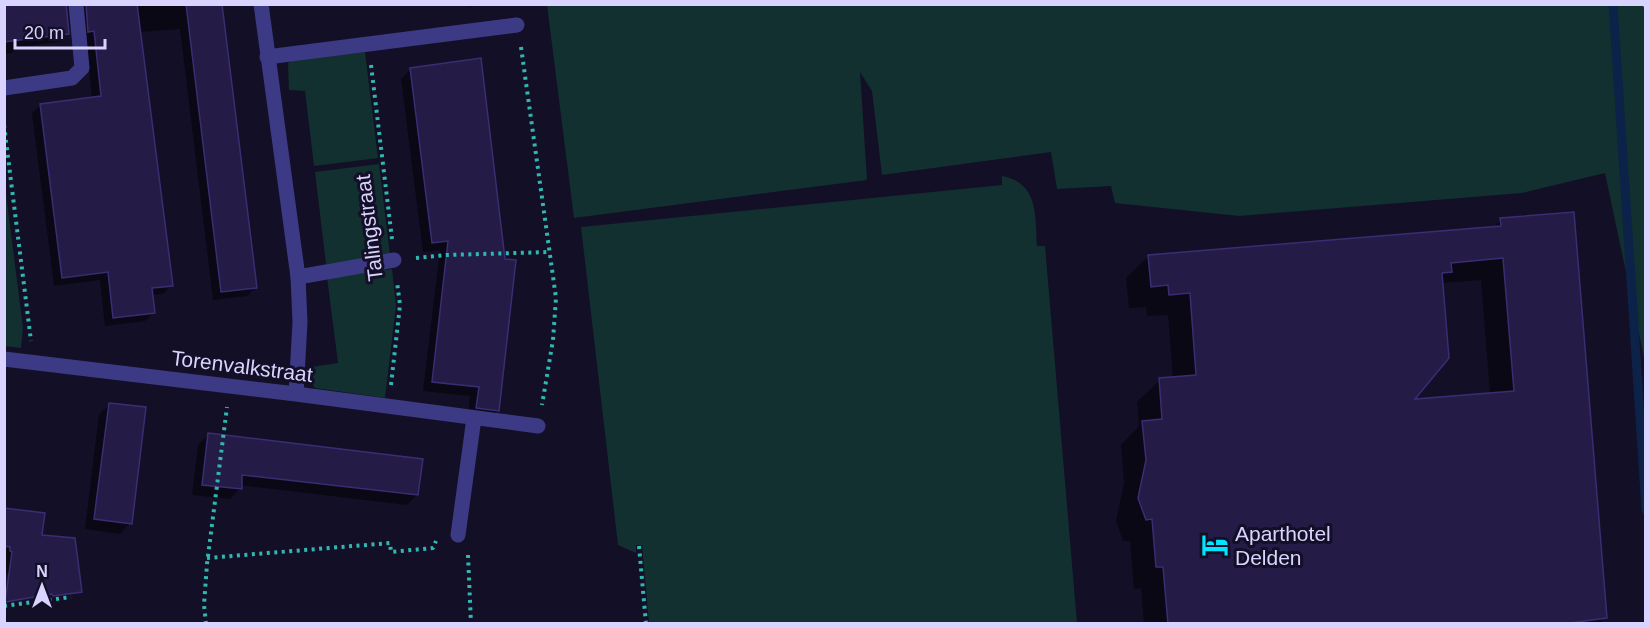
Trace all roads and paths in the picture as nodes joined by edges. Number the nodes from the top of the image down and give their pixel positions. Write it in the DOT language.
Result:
graph roads {
  1 [pos="76,4"];
  2 [pos="261,4"];
  3 [pos="1645,4"];
  4 [pos="1646,11"];
  5 [pos="518,25"];
  6 [pos="369,44"];
  7 [pos="267,57"];
  8 [pos="4,88"];
  9 [pos="4,125"];
  10 [pos="550,252"];
  11 [pos="394,260"];
  12 [pos="298,277"];
  13 [pos="4,359"];
  14 [pos="34,362"];
  15 [pos="230,386"];
  16 [pos="296,394"];
  17 [pos="389,407"];
  18 [pos="474,418"];
  19 [pos="538,426"];
  20 [pos="458,535"];
  21 [pos="639,546"];
  22 [pos="469,551"];
  23 [pos="207,558"];
  24 [pos="71,597"];
  25 [pos="4,606"];
  26 [pos="206,624"];
  27 [pos="471,624"];
  28 [pos="646,624"];
  1 -- 8 [label="street"];
  2 -- 7 [label="street"];
  3 -- 4 [label="path"];
  5 -- 6 [label="street"];
  5 -- 10 [label="path"];
  6 -- 7 [label="street"];
  6 -- 11 [label="path, Talingstraat"];
  7 -- 12 [label="street"];
  9 -- 14 [label="path"];
  10 -- 11 [label="path"];
  10 -- 19 [label="path"];
  11 -- 12 [label="street"];
  11 -- 17 [label="path, Talingstraat"];
  12 -- 16 [label="street"];
  13 -- 14 [label="street, Torenvalkstraat"];
  14 -- 15 [label="street, Torenvalkstraat"];
  15 -- 16 [label="street, Torenvalkstraat"];
  15 -- 23 [label="path"];
  16 -- 17 [label="street, Torenvalkstraat"];
  17 -- 18 [label="street, Torenvalkstraat"];
  18 -- 19 [label="street, Torenvalkstraat"];
  18 -- 20 [label="street"];
  20 -- 23 [label="path"];
  21 -- 28 [label="path"];
  22 -- 27 [label="path"];
  23 -- 26 [label="path"];
  24 -- 25 [label="path"];
}
